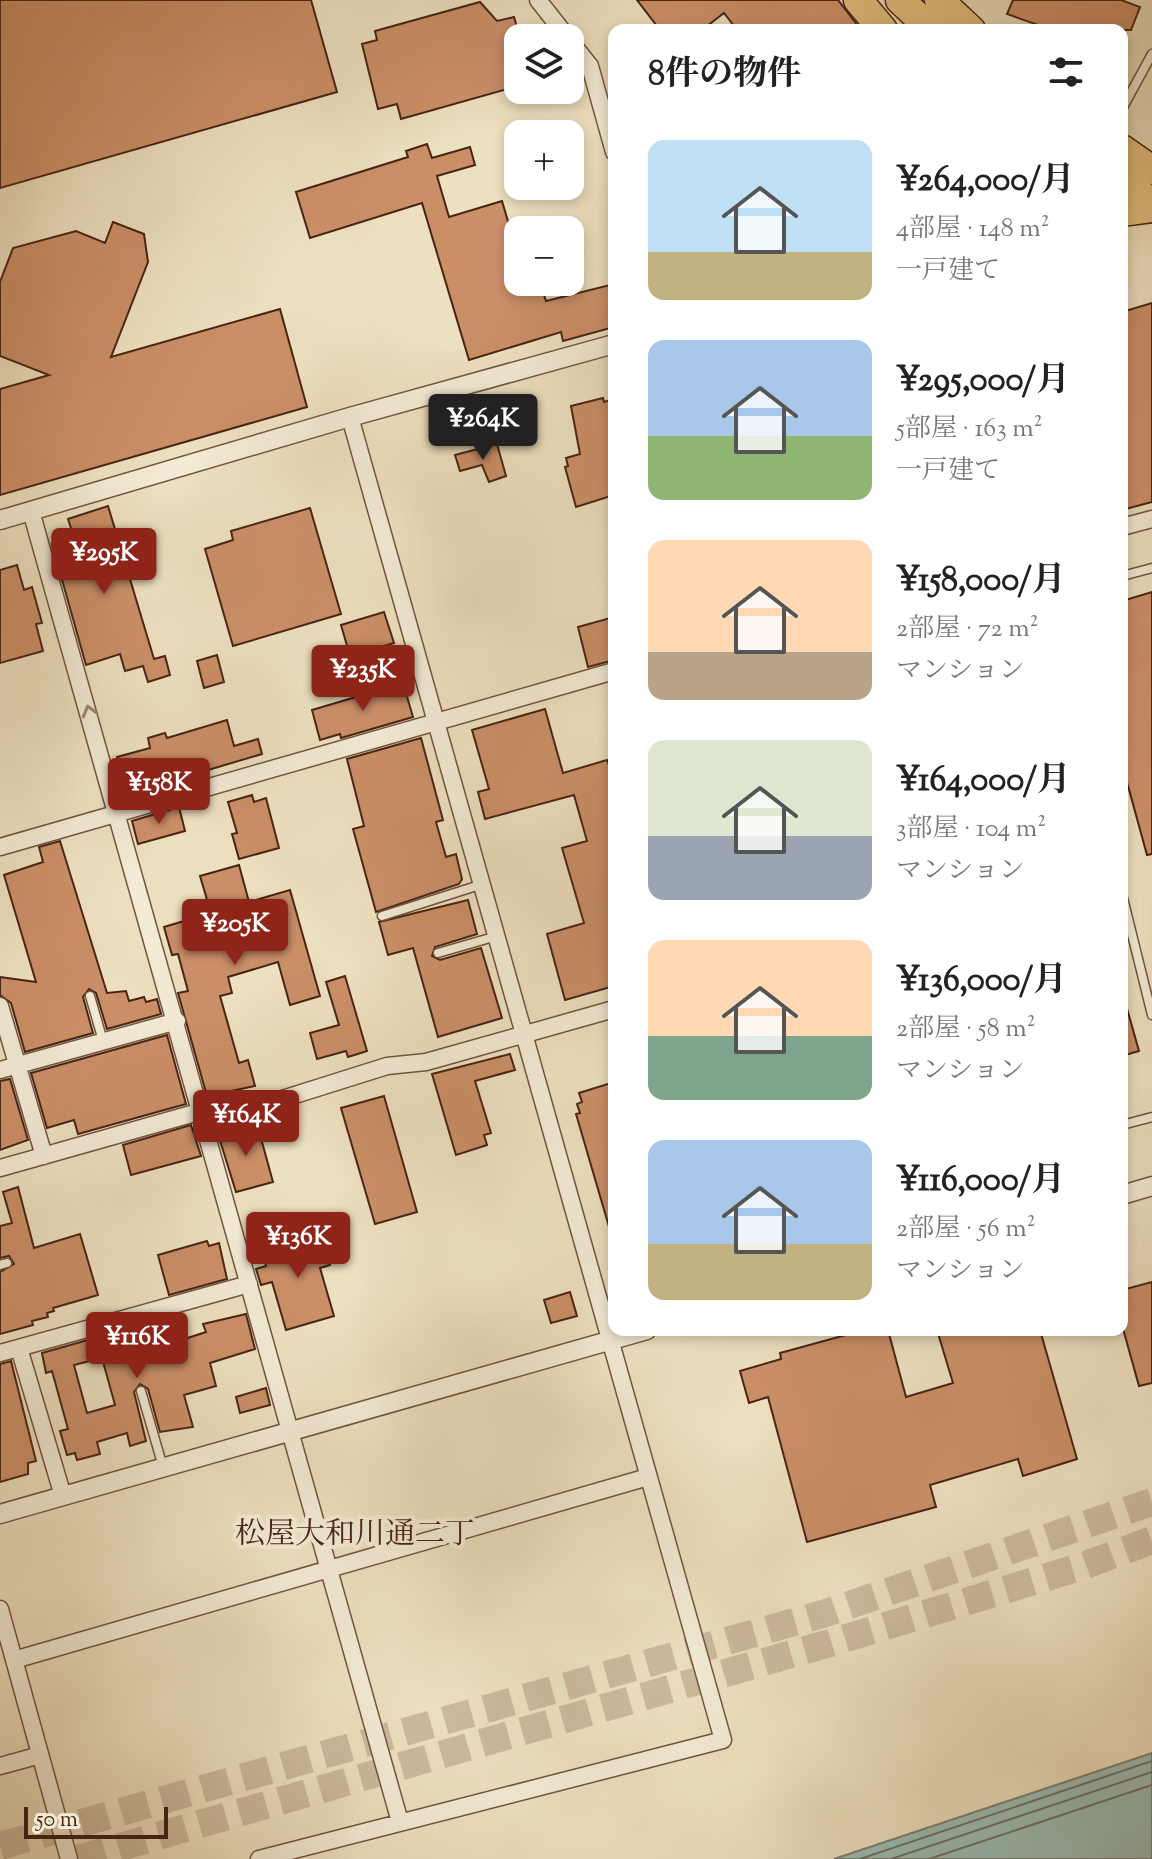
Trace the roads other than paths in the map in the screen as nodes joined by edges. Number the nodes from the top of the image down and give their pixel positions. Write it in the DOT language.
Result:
graph roads {
  1 [pos="538,0"];
  2 [pos="858,0"];
  3 [pos="900,0"];
  4 [pos="916,0"];
  5 [pos="939,0"];
  6 [pos="557,24"];
  7 [pos="878,24"];
  8 [pos="926,24"];
  9 [pos="940,24"];
  10 [pos="965,24"];
  11 [pos="1152,54"];
  12 [pos="584,58"];
  13 [pos="1128,98"];
  14 [pos="608,130"];
  15 [pos="1128,153"];
  16 [pos="1128,161"];
  17 [pos="1152,171"];
  18 [pos="1128,186"];
  19 [pos="1152,202"];
  20 [pos="1152,208"];
  21 [pos="1128,211"];
  22 [pos="608,346"];
  23 [pos="350,417"];
  24 [pos="31,511"];
  25 [pos="1152,519"];
  26 [pos="0,520"];
  27 [pos="1128,525"];
  28 [pos="1152,568"];
  29 [pos="1128,574"];
  30 [pos="608,673"];
  31 [pos="438,721"];
  32 [pos="119,813"];
  33 [pos="0,847"];
  34 [pos="483,884"];
  35 [pos="382,916"];
  36 [pos="1128,918"];
  37 [pos="497,936"];
  38 [pos="438,953"];
  39 [pos="90,996"];
  40 [pos="0,1006"];
  41 [pos="608,1011"];
  42 [pos="1152,1015"];
  43 [pos="177,1021"];
  44 [pos="524,1034"];
  45 [pos="103,1041"];
  46 [pos="18,1065"];
  47 [pos="0,1070"];
  48 [pos="204,1117"];
  49 [pos="1152,1117"];
  50 [pos="1128,1123"];
  51 [pos="44,1156"];
  52 [pos="0,1168"];
  53 [pos="1152,1186"];
  54 [pos="1128,1193"];
  55 [pos="249,1284"];
  56 [pos="608,1333"];
  57 [pos="609,1336"];
  58 [pos="625,1336"];
  59 [pos="610,1340"];
  60 [pos="19,1348"];
  61 [pos="0,1353"];
  62 [pos="141,1391"];
  63 [pos="288,1430"];
  64 [pos="163,1467"];
  65 [pos="648,1477"];
  66 [pos="63,1496"];
  67 [pos="0,1514"];
  68 [pos="329,1569"];
  69 [pos="0,1609"];
  70 [pos="14,1660"];
  71 [pos="40,1755"];
  72 [pos="0,1766"];
  73 [pos="400,1822"];
  74 [pos="69,1859"];
  75 [pos="259,1859"];
  1 -- 6 [label="street"];
  2 -- 7 [label="highway"];
  3 -- 8 [label="highway"];
  4 -- 9 [label="street"];
  5 -- 10 [label="highway"];
  11 -- 13 [label="lane"];
  12 -- 14 [label="street"];
  15 -- 17 [label="highway"];
  16 -- 17 [label="street"];
  18 -- 19 [label="highway"];
  20 -- 21 [label="highway"];
  22 -- 23 [label="street"];
  23 -- 24 [label="street"];
  23 -- 31 [label="street"];
  24 -- 26 [label="street"];
  32 -- 24 [label="street, one-way"];
  25 -- 27 [label="street"];
  28 -- 29 [label="lane"];
  30 -- 31 [label="street"];
  31 -- 32 [label="street"];
  31 -- 34 [label="street"];
  32 -- 33 [label="street"];
  32 -- 43 [label="street"];
  34 -- 35 [label="lane"];
  34 -- 37 [label="street"];
  36 -- 42 [label="lane"];
  37 -- 38 [label="lane"];
  37 -- 44 [label="street"];
  39 -- 45 [label="lane"];
  40 -- 46 [label="street"];
  41 -- 44 [label="street"];
  43 -- 45 [label="street"];
  43 -- 48 [label="street"];
  44 -- 48 [label="street"];
  44 -- 56 [label="street"];
  45 -- 46 [label="street"];
  46 -- 47 [label="street"];
  46 -- 51 [label="street"];
  48 -- 51 [label="street"];
  48 -- 55 [label="street"];
  49 -- 50 [label="lane"];
  51 -- 52 [label="street"];
  53 -- 54 [label="street"];
  55 -- 60 [label="street"];
  55 -- 63 [label="street"];
  57 -- 59 [label="street"];
  58 -- 59 [label="street"];
  59 -- 63 [label="street"];
  59 -- 65 [label="street"];
  60 -- 61 [label="street"];
  60 -- 66 [label="street"];
  62 -- 64 [label="lane"];
  63 -- 64 [label="street"];
  63 -- 68 [label="street"];
  64 -- 66 [label="street"];
  65 -- 68 [label="street"];
  65 -- 73 [label="street"];
  66 -- 67 [label="street"];
  68 -- 70 [label="street"];
  68 -- 73 [label="street"];
  69 -- 70 [label="street"];
  70 -- 71 [label="street"];
  71 -- 72 [label="street"];
  71 -- 74 [label="street"];
  73 -- 75 [label="street"];
}
